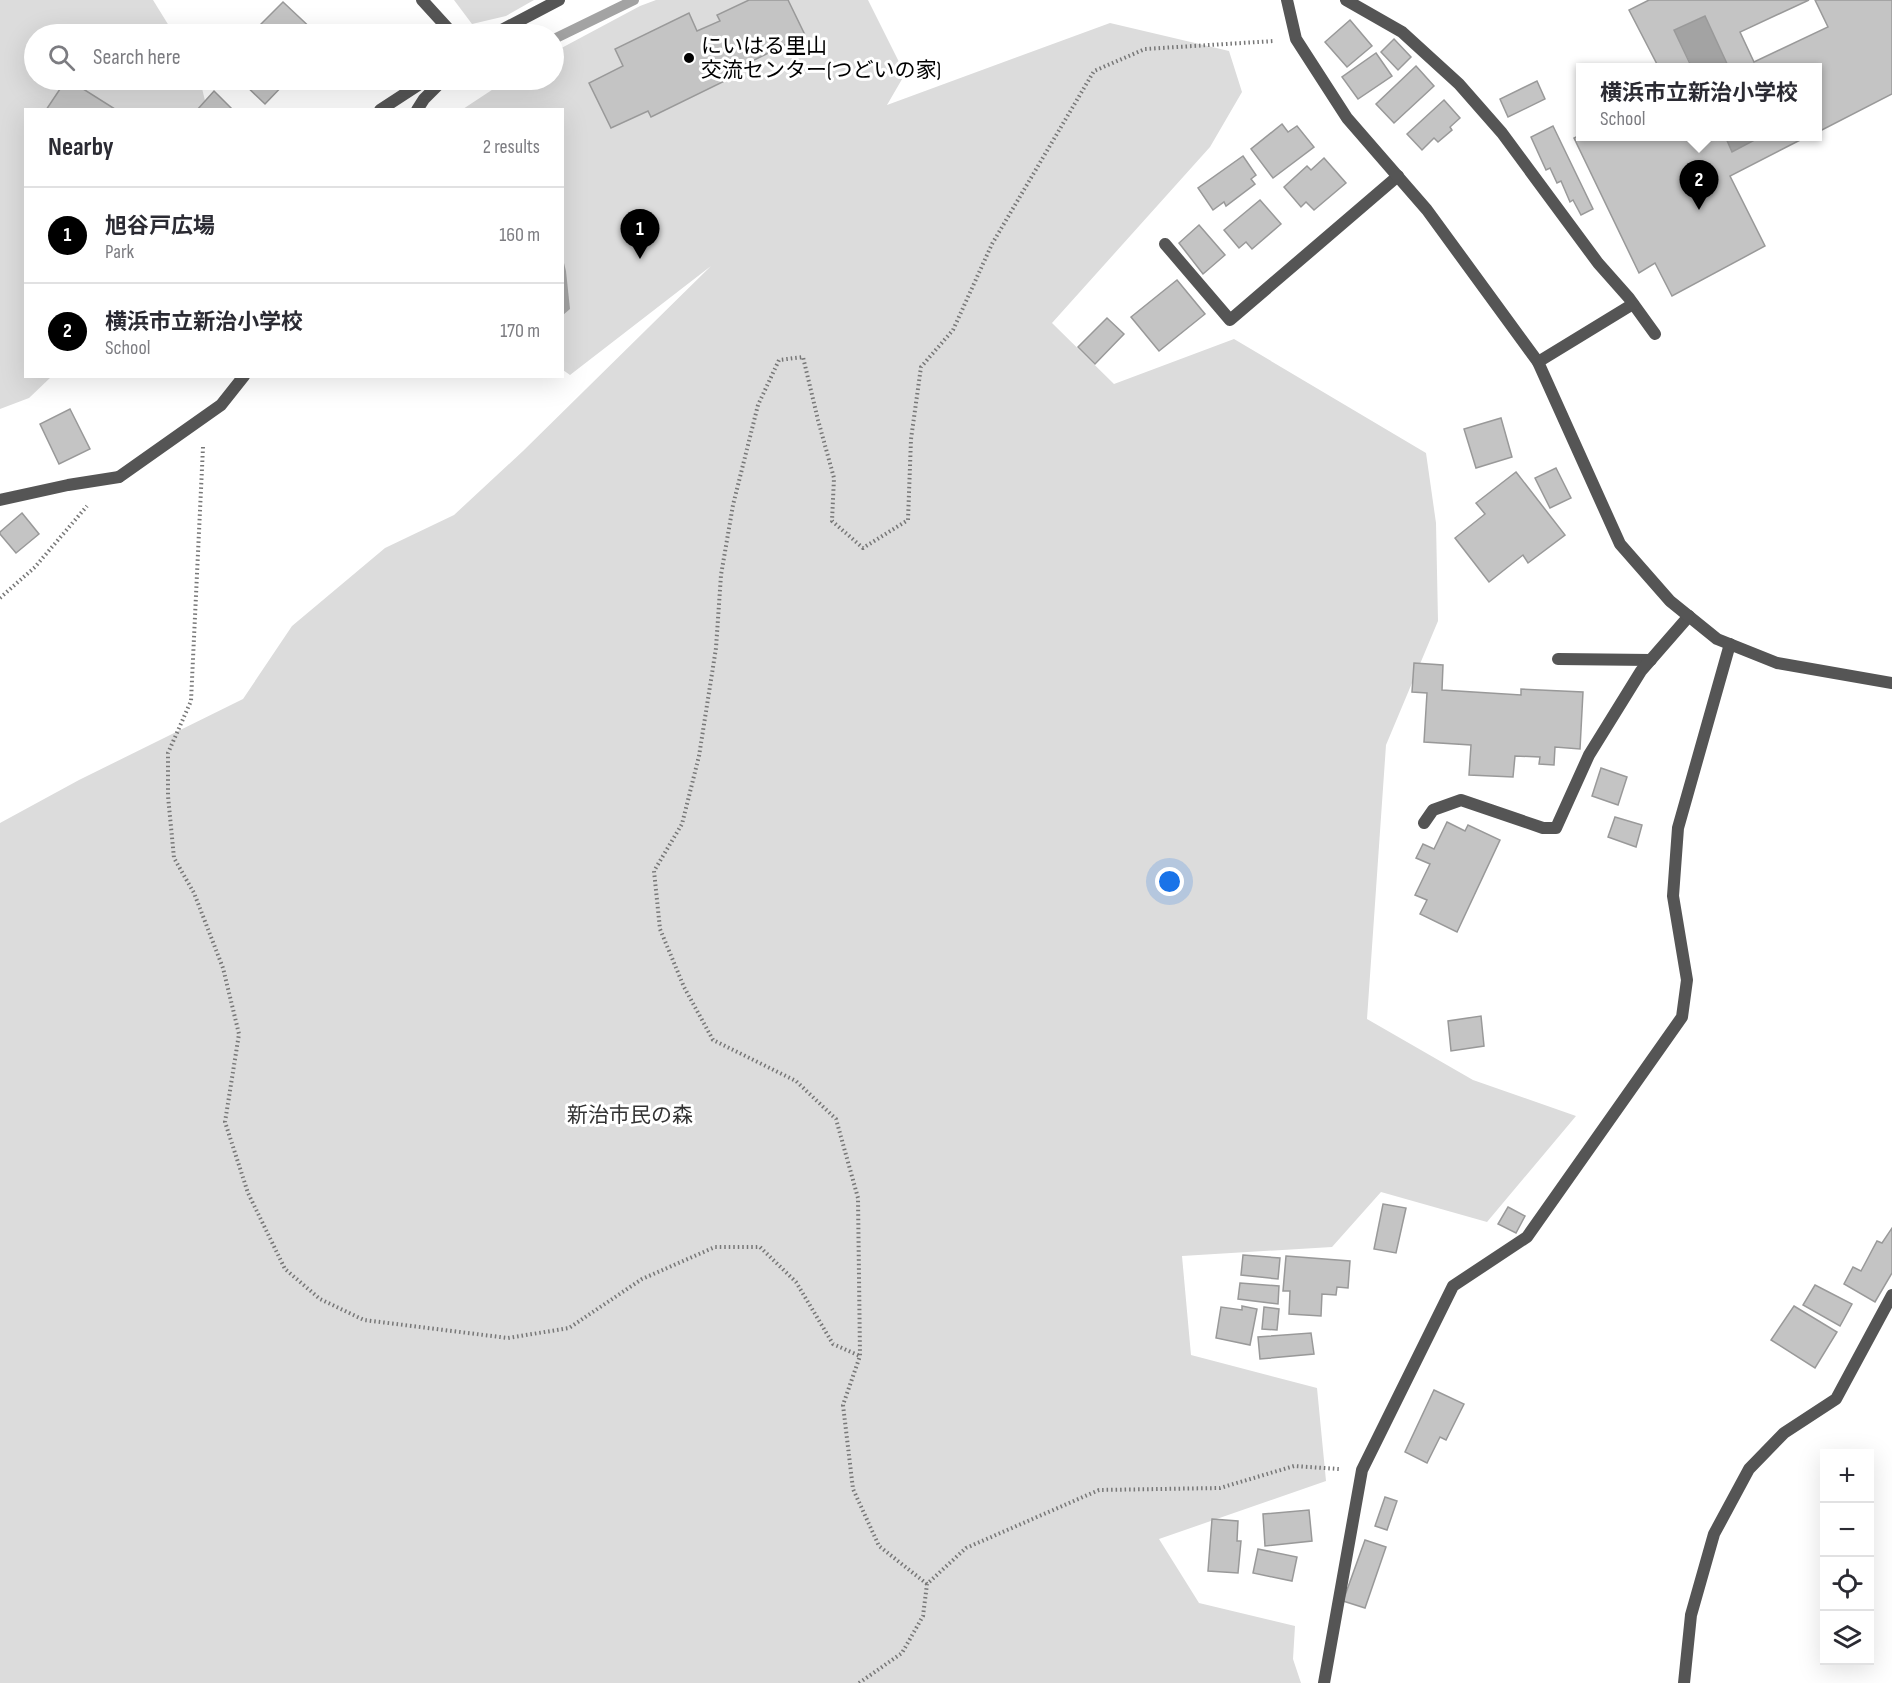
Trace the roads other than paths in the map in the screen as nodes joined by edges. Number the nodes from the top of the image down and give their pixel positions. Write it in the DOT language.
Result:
graph roads {
  1 [pos="422,0"];
  2 [pos="559,0"];
  3 [pos="1287,0"];
  4 [pos="1346,0"];
  5 [pos="444,24"];
  6 [pos="513,24"];
  7 [pos="411,90"];
  8 [pos="433,90"];
  9 [pos="383,108"];
  10 [pos="418,108"];
  11 [pos="1398,176"];
  12 [pos="1165,244"];
  13 [pos="1633,304"];
  14 [pos="1655,334"];
  15 [pos="1538,362"];
  16 [pos="242,378"];
  17 [pos="0,500"];
  18 [pos="1689,616"];
  19 [pos="1730,644"];
  20 [pos="1558,659"];
  21 [pos="1651,660"];
  22 [pos="1892,683"];
  23 [pos="1424,823"];
  24 [pos="1892,1295"];
  25 [pos="1324,1683"];
  26 [pos="1684,1683"];
  1 -- 5 [label="street"];
  2 -- 6 [label="street"];
  3 -- 11 [label="street"];
  4 -- 13 [label="street"];
  7 -- 9 [label="street"];
  8 -- 10 [label="street"];
  11 -- 12 [label="street"];
  11 -- 15 [label="street"];
  13 -- 14 [label="street"];
  13 -- 15 [label="street"];
  15 -- 18 [label="street"];
  16 -- 17 [label="street"];
  18 -- 19 [label="street"];
  18 -- 21 [label="street"];
  19 -- 22 [label="street"];
  19 -- 25 [label="street"];
  20 -- 21 [label="street"];
  21 -- 23 [label="street"];
  24 -- 26 [label="street"];
}
